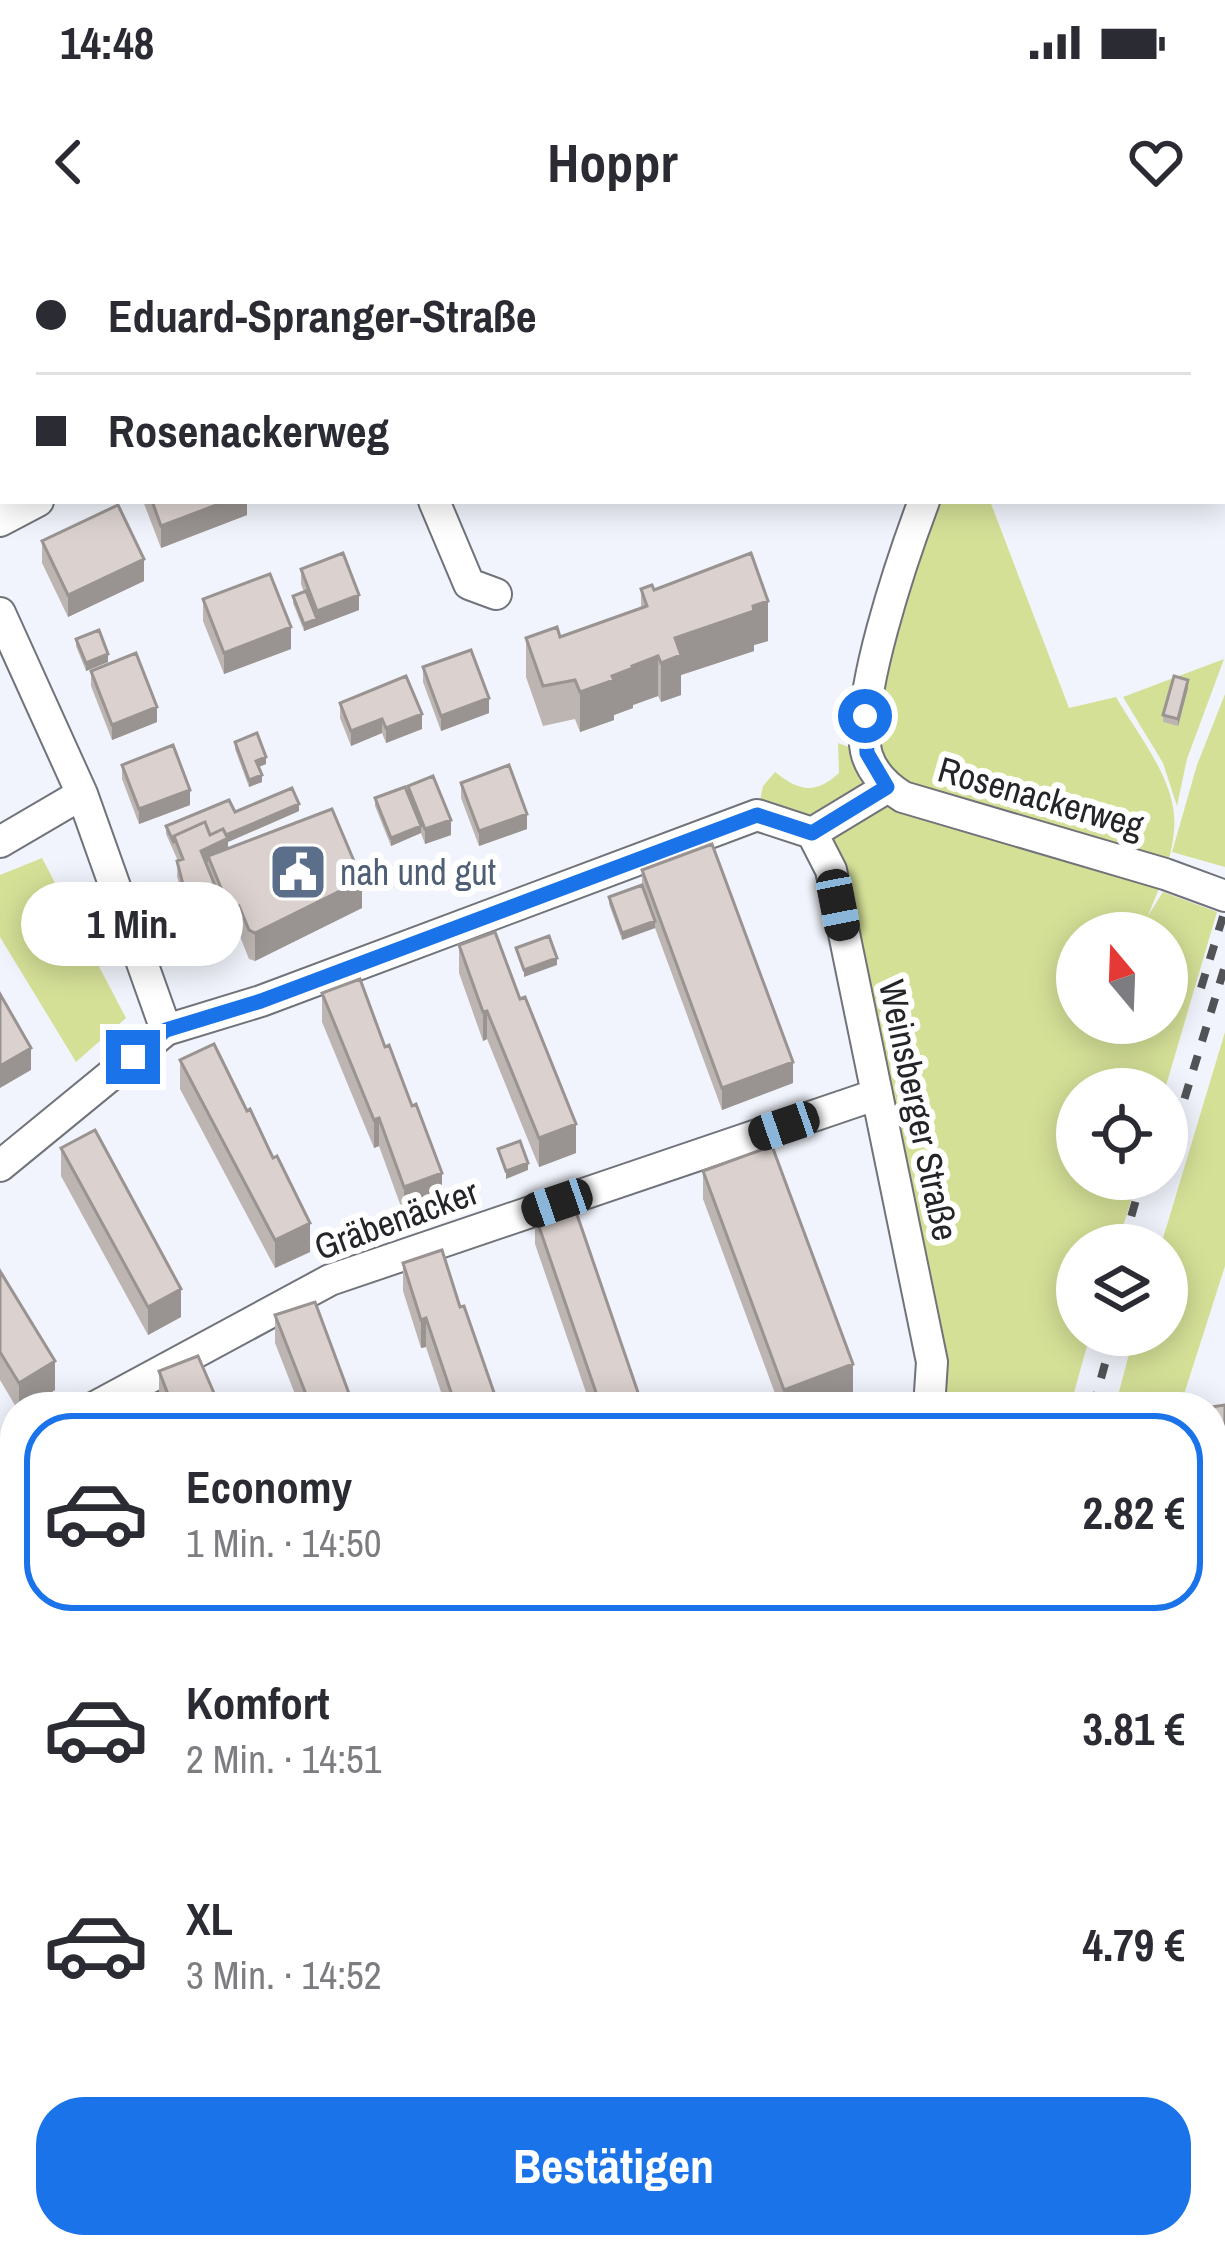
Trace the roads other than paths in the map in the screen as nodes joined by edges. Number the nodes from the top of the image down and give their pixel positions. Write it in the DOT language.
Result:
graph roads {
  1 [pos="32,504"];
  2 [pos="435,504"];
  3 [pos="923,504"];
  4 [pos="0,520"];
  5 [pos="496,594"];
  6 [pos="0,613"];
  7 [pos="887,787"];
  8 [pos="82,794"];
  9 [pos="812,833"];
  10 [pos="0,842"];
  11 [pos="1225,896"];
  12 [pos="166,1030"];
  13 [pos="875,1094"];
  14 [pos="0,1166"];
  15 [pos="123,1392"];
  16 [pos="930,1392"];
  1 -- 4 [label="street"];
  2 -- 5 [label="street"];
  3 -- 7 [label="street"];
  6 -- 8 [label="street"];
  7 -- 9 [label="street, Rosenackerweg"];
  7 -- 11 [label="street, Rosenackerweg"];
  8 -- 10 [label="street"];
  8 -- 12 [label="street"];
  9 -- 12 [label="street"];
  9 -- 13 [label="street, Weinsberger Straße"];
  12 -- 14 [label="street"];
  13 -- 15 [label="street, Gräbenäcker"];
  13 -- 16 [label="street, Weinsberger Straße"];
}
